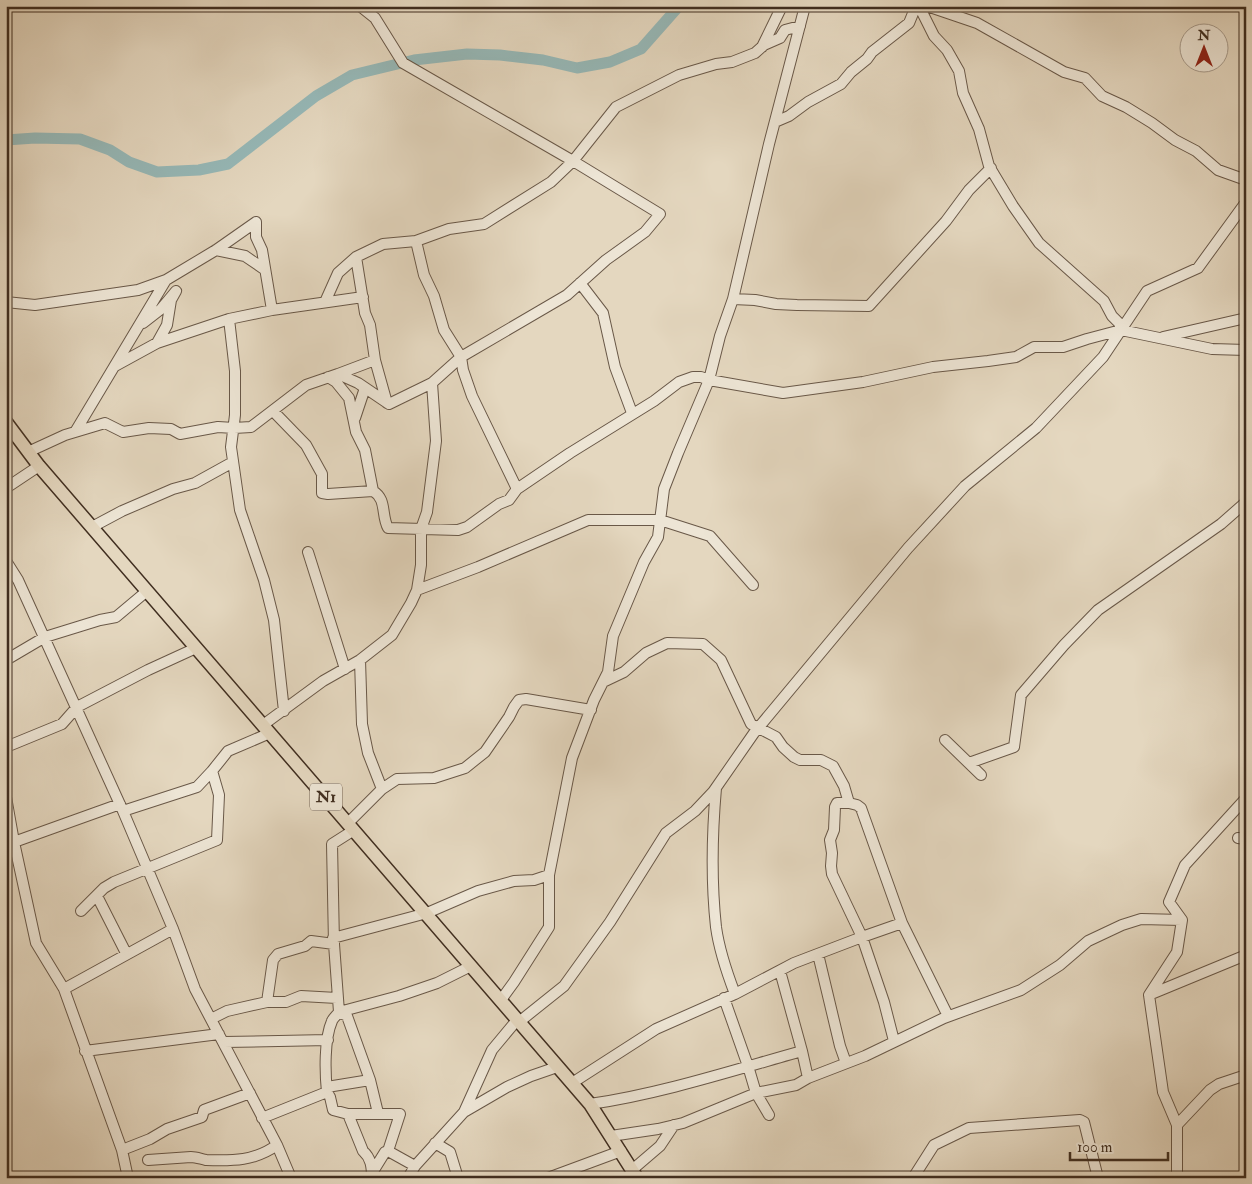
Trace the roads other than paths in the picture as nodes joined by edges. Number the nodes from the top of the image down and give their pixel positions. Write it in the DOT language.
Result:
graph roads {
  1 [pos="360,6"];
  2 [pos="782,6"];
  3 [pos="805,6"];
  4 [pos="918,6"];
  5 [pos="927,6"];
  6 [pos="800,26"];
  7 [pos="762,48"];
  8 [pos="775,122"];
  9 [pos="573,161"];
  10 [pos="991,168"];
  11 [pos="1246,180"];
  12 [pos="1246,202"];
  13 [pos="416,242"];
  14 [pos="216,250"];
  15 [pos="356,257"];
  16 [pos="264,269"];
  17 [pos="166,280"];
  18 [pos="580,284"];
  19 [pos="363,297"];
  20 [pos="734,300"];
  21 [pos="6,302"];
  22 [pos="325,302"];
  23 [pos="272,310"];
  24 [pos="1246,318"];
  25 [pos="229,319"];
  26 [pos="138,326"];
  27 [pos="1120,330"];
  28 [pos="1159,338"];
  29 [pos="156,343"];
  30 [pos="1246,350"];
  31 [pos="461,357"];
  32 [pos="375,360"];
  33 [pos="114,366"];
  34 [pos="333,375"];
  35 [pos="709,380"];
  36 [pos="432,383"];
  37 [pos="365,388"];
  38 [pos="387,403"];
  39 [pos="273,410"];
  40 [pos="632,413"];
  41 [pos="354,421"];
  42 [pos="6,422"];
  43 [pos="234,428"];
  44 [pos="75,432"];
  45 [pos="10,434"];
  46 [pos="28,452"];
  47 [pos="233,462"];
  48 [pos="39,466"];
  49 [pos="6,488"];
  50 [pos="517,489"];
  51 [pos="373,490"];
  52 [pos="1246,502"];
  53 [pos="660,520"];
  54 [pos="92,527"];
  55 [pos="420,529"];
  56 [pos="308,552"];
  57 [pos="6,562"];
  58 [pos="753,585"];
  59 [pos="417,590"];
  60 [pos="147,591"];
  61 [pos="45,637"];
  62 [pos="196,648"];
  63 [pos="6,660"];
  64 [pos="360,660"];
  65 [pos="345,669"];
  66 [pos="604,682"];
  67 [pos="77,707"];
  68 [pos="284,710"];
  69 [pos="591,710"];
  70 [pos="758,728"];
  71 [pos="266,729"];
  72 [pos="945,740"];
  73 [pos="6,747"];
  74 [pos="969,763"];
  75 [pos="212,771"];
  76 [pos="982,775"];
  77 [pos="716,788"];
  78 [pos="382,789"];
  79 [pos="6,797"];
  80 [pos="1246,798"];
  81 [pos="848,803"];
  82 [pos="122,808"];
  83 [pos="351,826"];
  84 [pos="14,842"];
  85 [pos="148,868"];
  86 [pos="549,875"];
  87 [pos="97,896"];
  88 [pos="81,911"];
  89 [pos="427,913"];
  90 [pos="1182,920"];
  91 [pos="902,923"];
  92 [pos="173,929"];
  93 [pos="862,936"];
  94 [pos="333,941"];
  95 [pos="126,954"];
  96 [pos="818,954"];
  97 [pos="1246,955"];
  98 [pos="471,966"];
  99 [pos="780,971"];
  100 [pos="64,989"];
  101 [pos="735,994"];
  102 [pos="1149,995"];
  103 [pos="338,998"];
  104 [pos="724,998"];
  105 [pos="501,1000"];
  106 [pos="266,1002"];
  107 [pos="339,1012"];
  108 [pos="948,1016"];
  109 [pos="211,1019"];
  110 [pos="518,1021"];
  111 [pos="222,1038"];
  112 [pos="328,1040"];
  113 [pos="894,1041"];
  114 [pos="85,1051"];
  115 [pos="802,1051"];
  116 [pos="846,1063"];
  117 [pos="748,1066"];
  118 [pos="557,1067"];
  119 [pos="1246,1075"];
  120 [pos="808,1078"];
  121 [pos="370,1080"];
  122 [pos="572,1083"];
  123 [pos="327,1090"];
  124 [pos="250,1093"];
  125 [pos="756,1094"];
  126 [pos="590,1104"];
  127 [pos="464,1112"];
  128 [pos="378,1113"];
  129 [pos="348,1114"];
  130 [pos="769,1115"];
  131 [pos="262,1118"];
  132 [pos="674,1125"];
  133 [pos="1177,1125"];
  134 [pos="611,1136"];
  135 [pos="435,1143"];
  136 [pos="277,1145"];
  137 [pos="122,1150"];
  138 [pos="388,1151"];
  139 [pos="621,1151"];
  140 [pos="148,1160"];
  141 [pos="415,1166"];
  142 [pos="372,1175"];
  143 [pos="634,1175"];
  144 [pos="128,1178"];
  145 [pos="291,1178"];
  146 [pos="408,1178"];
  147 [pos="458,1178"];
  148 [pos="548,1178"];
  149 [pos="913,1178"];
  150 [pos="1098,1178"];
  151 [pos="1177,1178"];
  1 -- 9 [label="street"];
  2 -- 7 [label="street"];
  3 -- 6 [label="street"];
  4 -- 8 [label="street"];
  4 -- 10 [label="street"];
  5 -- 11 [label="street"];
  6 -- 7 [label="street"];
  6 -- 8 [label="street"];
  7 -- 9 [label="street"];
  8 -- 20 [label="street"];
  9 -- 13 [label="street"];
  9 -- 18 [label="street"];
  10 -- 20 [label="street"];
  10 -- 27 [label="street"];
  12 -- 27 [label="street"];
  13 -- 15 [label="street"];
  13 -- 31 [label="street"];
  14 -- 16 [label="street"];
  14 -- 16 [label="street"];
  14 -- 17 [label="street"];
  15 -- 19 [label="street"];
  15 -- 22 [label="street"];
  16 -- 23 [label="street"];
  17 -- 21 [label="street"];
  17 -- 26 [label="street"];
  18 -- 31 [label="street"];
  18 -- 40 [label="street"];
  19 -- 22 [label="street"];
  19 -- 32 [label="street"];
  20 -- 35 [label="street"];
  22 -- 23 [label="street"];
  23 -- 25 [label="street"];
  24 -- 28 [label="street"];
  25 -- 29 [label="street"];
  25 -- 43 [label="street"];
  26 -- 29 [label="street"];
  26 -- 33 [label="street"];
  27 -- 28 [label="street"];
  27 -- 35 [label="street"];
  27 -- 70 [label="street"];
  28 -- 30 [label="street"];
  29 -- 33 [label="street"];
  31 -- 36 [label="street"];
  31 -- 50 [label="street"];
  32 -- 34 [label="street"];
  32 -- 38 [label="street"];
  33 -- 44 [label="street"];
  34 -- 37 [label="street"];
  34 -- 39 [label="street"];
  34 -- 41 [label="street"];
  35 -- 40 [label="street"];
  35 -- 53 [label="street"];
  36 -- 38 [label="street"];
  36 -- 55 [label="street"];
  37 -- 38 [label="street"];
  37 -- 41 [label="street"];
  39 -- 43 [label="street"];
  39 -- 51 [label="street"];
  40 -- 50 [label="street"];
  41 -- 51 [label="street"];
  42 -- 45 [label="main road, N1"];
  43 -- 44 [label="street"];
  43 -- 47 [label="street"];
  44 -- 46 [label="street"];
  45 -- 46 [label="main road, N1"];
  46 -- 48 [label="main road, N1"];
  47 -- 54 [label="street"];
  47 -- 68 [label="street"];
  48 -- 49 [label="street"];
  48 -- 54 [label="main road, N1"];
  50 -- 55 [label="street"];
  51 -- 55 [label="street"];
  52 -- 74 [label="street"];
  53 -- 58 [label="street"];
  53 -- 59 [label="street"];
  53 -- 66 [label="street"];
  54 -- 60 [label="main road, N1"];
  55 -- 59 [label="street"];
  56 -- 65 [label="street"];
  57 -- 61 [label="street"];
  59 -- 64 [label="street"];
  60 -- 61 [label="street"];
  60 -- 62 [label="main road, N1"];
  61 -- 63 [label="street"];
  61 -- 67 [label="street"];
  62 -- 67 [label="street"];
  62 -- 71 [label="main road, N1"];
  64 -- 65 [label="street"];
  64 -- 78 [label="street"];
  65 -- 68 [label="street"];
  66 -- 69 [label="street"];
  66 -- 70 [label="street"];
  67 -- 73 [label="street"];
  67 -- 82 [label="street"];
  68 -- 71 [label="street"];
  69 -- 78 [label="street"];
  69 -- 86 [label="street"];
  70 -- 77 [label="street"];
  70 -- 81 [label="street"];
  71 -- 75 [label="street"];
  71 -- 83 [label="main road, N1"];
  72 -- 74 [label="street"];
  74 -- 76 [label="street"];
  75 -- 82 [label="street"];
  75 -- 85 [label="street"];
  77 -- 101 [label="street"];
  77 -- 110 [label="street"];
  78 -- 83 [label="street"];
  79 -- 84 [label="street"];
  80 -- 90 [label="street"];
  81 -- 91 [label="street"];
  81 -- 93 [label="street"];
  82 -- 84 [label="street"];
  82 -- 85 [label="street"];
  83 -- 89 [label="main road, N1"];
  83 -- 94 [label="street"];
  84 -- 100 [label="street"];
  85 -- 87 [label="street"];
  85 -- 92 [label="street"];
  86 -- 89 [label="street"];
  86 -- 105 [label="street"];
  87 -- 88 [label="street"];
  87 -- 95 [label="street"];
  89 -- 94 [label="street"];
  89 -- 98 [label="main road, N1"];
  90 -- 102 [label="street"];
  90 -- 108 [label="street"];
  91 -- 93 [label="street"];
  91 -- 108 [label="street"];
  92 -- 95 [label="street"];
  92 -- 109 [label="street"];
  93 -- 96 [label="street"];
  93 -- 113 [label="street"];
  94 -- 103 [label="street"];
  94 -- 106 [label="street"];
  95 -- 100 [label="street"];
  96 -- 99 [label="street"];
  96 -- 116 [label="street"];
  97 -- 102 [label="street"];
  98 -- 105 [label="main road, N1"];
  98 -- 107 [label="street"];
  99 -- 101 [label="street"];
  99 -- 115 [label="street"];
  100 -- 114 [label="street"];
  101 -- 104 [label="street"];
  102 -- 133 [label="street"];
  103 -- 106 [label="street"];
  103 -- 107 [label="street"];
  104 -- 117 [label="street"];
  104 -- 122 [label="street"];
  105 -- 110 [label="main road, N1"];
  106 -- 109 [label="street"];
  107 -- 112 [label="street"];
  107 -- 121 [label="street"];
  108 -- 113 [label="street"];
  109 -- 111 [label="street"];
  110 -- 118 [label="main road, N1"];
  110 -- 127 [label="street"];
  111 -- 112 [label="street"];
  111 -- 114 [label="street"];
  111 -- 124 [label="street"];
  112 -- 123 [label="street"];
  113 -- 116 [label="street"];
  114 -- 137 [label="street"];
  115 -- 117 [label="street"];
  115 -- 120 [label="street"];
  116 -- 120 [label="street"];
  117 -- 125 [label="street"];
  117 -- 126 [label="street"];
  118 -- 122 [label="main road, N1"];
  118 -- 127 [label="street"];
  119 -- 133 [label="street"];
  120 -- 125 [label="street"];
  121 -- 123 [label="street"];
  121 -- 128 [label="street"];
  122 -- 126 [label="main road, N1"];
  123 -- 129 [label="street"];
  123 -- 131 [label="street"];
  124 -- 131 [label="street"];
  124 -- 137 [label="street"];
  125 -- 130 [label="street"];
  125 -- 132 [label="street"];
  126 -- 134 [label="main road, N1"];
  127 -- 135 [label="street"];
  128 -- 129 [label="street"];
  128 -- 138 [label="street"];
  129 -- 142 [label="street"];
  131 -- 136 [label="street"];
  132 -- 134 [label="street"];
  132 -- 143 [label="street"];
  133 -- 151 [label="street"];
  134 -- 139 [label="main road, N1"];
  135 -- 141 [label="street"];
  135 -- 147 [label="street"];
  136 -- 140 [label="street"];
  136 -- 145 [label="street"];
  137 -- 144 [label="street"];
  138 -- 141 [label="street"];
  138 -- 142 [label="street"];
  139 -- 143 [label="main road, N1"];
  139 -- 148 [label="street"];
  141 -- 146 [label="street"];
  149 -- 150 [label="street"];
}
